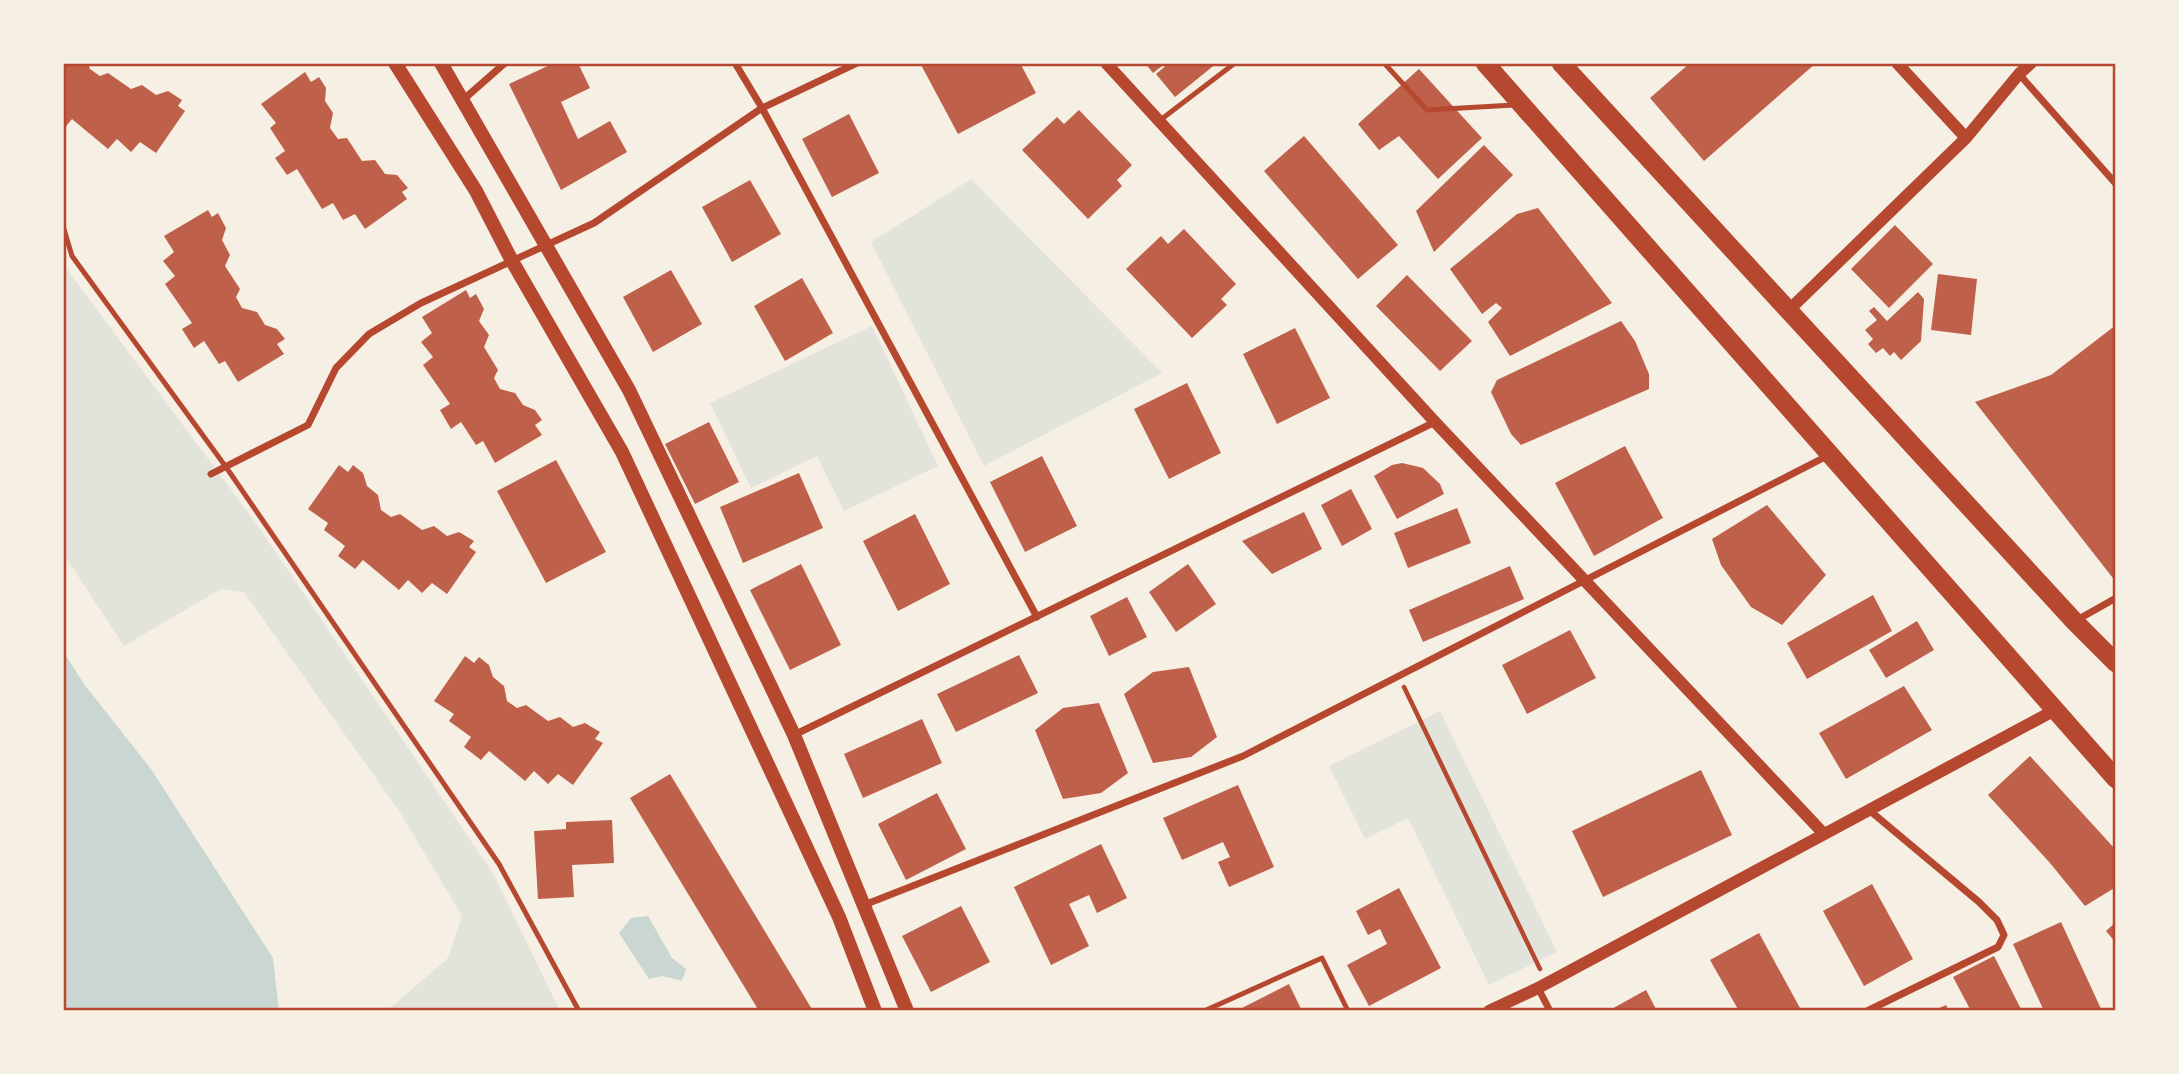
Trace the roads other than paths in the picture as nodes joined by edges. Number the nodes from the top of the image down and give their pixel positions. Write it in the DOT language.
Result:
graph roads {
  1 [pos="395,63"];
  2 [pos="441,63"];
  3 [pos="505,63"];
  4 [pos="735,63"];
  5 [pos="857,63"];
  6 [pos="1106,63"];
  7 [pos="1235,63"];
  8 [pos="1384,63"];
  9 [pos="1485,63"];
  10 [pos="1561,63"];
  11 [pos="1897,63"];
  12 [pos="2024,67"];
  13 [pos="464,99"];
  14 [pos="1521,104"];
  15 [pos="762,108"];
  16 [pos="1159,121"];
  17 [pos="1966,138"];
  18 [pos="2116,184"];
  19 [pos="63,226"];
  20 [pos="548,246"];
  21 [pos="512,261"];
  22 [pos="1789,310"];
  23 [pos="1435,422"];
  24 [pos="1830,455"];
  25 [pos="226,467"];
  26 [pos="211,474"];
  27 [pos="1585,582"];
  28 [pos="2116,598"];
  29 [pos="1037,617"];
  30 [pos="2075,622"];
  31 [pos="2116,663"];
  32 [pos="2055,710"];
  33 [pos="794,735"];
  34 [pos="2116,779"];
  35 [pos="1869,810"];
  36 [pos="1824,834"];
  37 [pos="863,905"];
  38 [pos="1542,985"];
  39 [pos="579,1011"];
  40 [pos="875,1011"];
  41 [pos="907,1011"];
  42 [pos="1204,1011"];
  43 [pos="1348,1011"];
  44 [pos="1489,1011"];
  45 [pos="1550,1011"];
  46 [pos="1867,1011"];
  1 -- 21 [label="main road"];
  2 -- 13 [label="main road"];
  3 -- 13 [label="street"];
  4 -- 15 [label="street"];
  5 -- 15 [label="street"];
  6 -- 16 [label="street"];
  7 -- 16 [label="lane"];
  8 -- 14 [label="lane"];
  9 -- 14 [label="highway"];
  10 -- 22 [label="highway"];
  11 -- 17 [label="street"];
  12 -- 17 [label="street"];
  12 -- 18 [label="street"];
  13 -- 20 [label="main road"];
  14 -- 24 [label="highway"];
  15 -- 20 [label="street"];
  15 -- 29 [label="street"];
  16 -- 23 [label="street"];
  17 -- 22 [label="street"];
  19 -- 25 [label="lane"];
  20 -- 21 [label="street"];
  20 -- 33 [label="main road"];
  21 -- 25 [label="street"];
  21 -- 40 [label="main road"];
  22 -- 30 [label="highway"];
  23 -- 27 [label="street"];
  23 -- 29 [label="street"];
  24 -- 27 [label="street"];
  24 -- 32 [label="highway"];
  25 -- 26 [label="street"];
  25 -- 39 [label="lane"];
  27 -- 36 [label="street"];
  27 -- 37 [label="street"];
  28 -- 30 [label="street"];
  29 -- 33 [label="street"];
  30 -- 31 [label="highway"];
  32 -- 34 [label="highway"];
  32 -- 35 [label="street"];
  33 -- 37 [label="main road"];
  35 -- 36 [label="street"];
  35 -- 46 [label="street"];
  36 -- 38 [label="street"];
  37 -- 41 [label="main road"];
  38 -- 44 [label="street"];
  38 -- 45 [label="street"];
  42 -- 43 [label="lane"];
}
